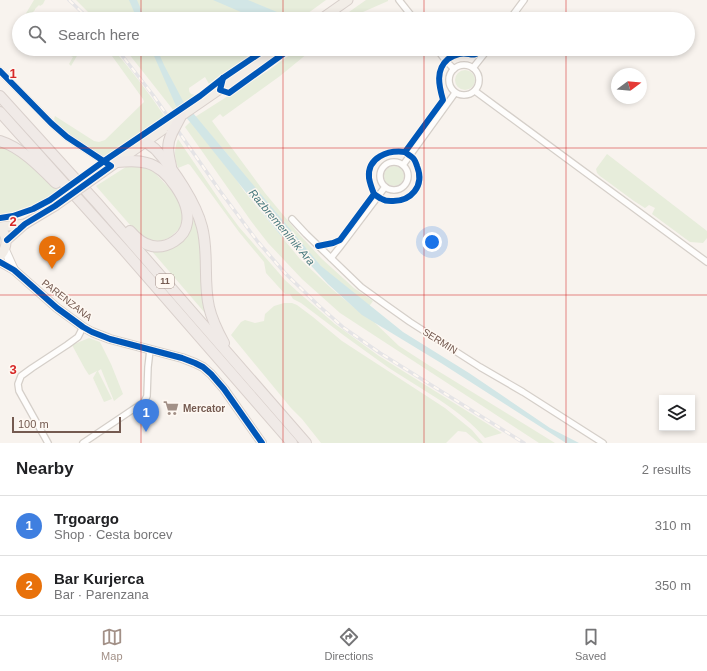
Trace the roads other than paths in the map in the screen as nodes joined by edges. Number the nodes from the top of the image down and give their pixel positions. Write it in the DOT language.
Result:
graph roads {
  1 [pos="348,0"];
  2 [pos="399,0"];
  3 [pos="524,0"];
  4 [pos="331,12"];
  5 [pos="408,12"];
  6 [pos="515,12"];
  7 [pos="268,56"];
  8 [pos="442,56"];
  9 [pos="482,56"];
  10 [pos="473,68"];
  11 [pos="454,69"];
  12 [pos="0,71"];
  13 [pos="475,92"];
  14 [pos="455,93"];
  15 [pos="0,96"];
  16 [pos="0,112"];
  17 [pos="181,116"];
  18 [pos="170,129"];
  19 [pos="0,141"];
  20 [pos="146,142"];
  21 [pos="114,164"];
  22 [pos="403,165"];
  23 [pos="154,166"];
  24 [pos="172,170"];
  25 [pos="385,188"];
  26 [pos="98,204"];
  27 [pos="292,219"];
  28 [pos="25,224"];
  29 [pos="102,225"];
  30 [pos="0,227"];
  31 [pos="6,240"];
  32 [pos="2,253"];
  33 [pos="331,258"];
  34 [pos="0,262"];
  35 [pos="707,262"];
  36 [pos="14,270"];
  37 [pos="83,327"];
  38 [pos="150,350"];
  39 [pos="231,357"];
  40 [pos="48,443"];
  41 [pos="83,443"];
  42 [pos="262,443"];
  43 [pos="292,443"];
  44 [pos="306,443"];
  45 [pos="603,443"];
  1 -- 4 [label="main road"];
  2 -- 5 [label="street"];
  3 -- 6 [label="street"];
  7 -- 17 [label="main road"];
  8 -- 11 [label="street"];
  9 -- 10 [label="street"];
  10 -- 11 [label="street"];
  10 -- 13 [label="street"];
  11 -- 14 [label="street"];
  12 -- 21 [label="street"];
  13 -- 14 [label="street"];
  13 -- 35 [label="street"];
  14 -- 22 [label="street"];
  15 -- 26 [label="highway, 11"];
  16 -- 29 [label="highway, 11"];
  17 -- 18 [label="highway, bridge"];
  18 -- 20 [label="main road"];
  18 -- 24 [label="highway"];
  19 -- 29 [label="highway"];
  20 -- 21 [label="main road"];
  20 -- 23 [label="highway"];
  20 -- 24 [label="highway"];
  21 -- 23 [label="highway"];
  21 -- 28 [label="main road, bridge"];
  22 -- 25 [label="street"];
  22 -- 25 [label="street"];
  23 -- 26 [label="highway"];
  24 -- 39 [label="highway"];
  25 -- 33 [label="street"];
  26 -- 39 [label="highway, 11"];
  27 -- 33 [label="street, SERMIN"];
  28 -- 30 [label="main road"];
  28 -- 31 [label="main road"];
  29 -- 43 [label="highway, 11"];
  30 -- 31 [label="main road"];
  31 -- 32 [label="main road"];
  32 -- 36 [label="street, PARENZANA"];
  33 -- 45 [label="street, SERMIN"];
  34 -- 36 [label="street, PARENZANA"];
  36 -- 37 [label="street, PARENZANA"];
  37 -- 38 [label="street, PARENZANA"];
  37 -- 40 [label="street"];
  38 -- 41 [label="street"];
  38 -- 42 [label="street, PARENZANA"];
  39 -- 44 [label="highway, 11"];
}
